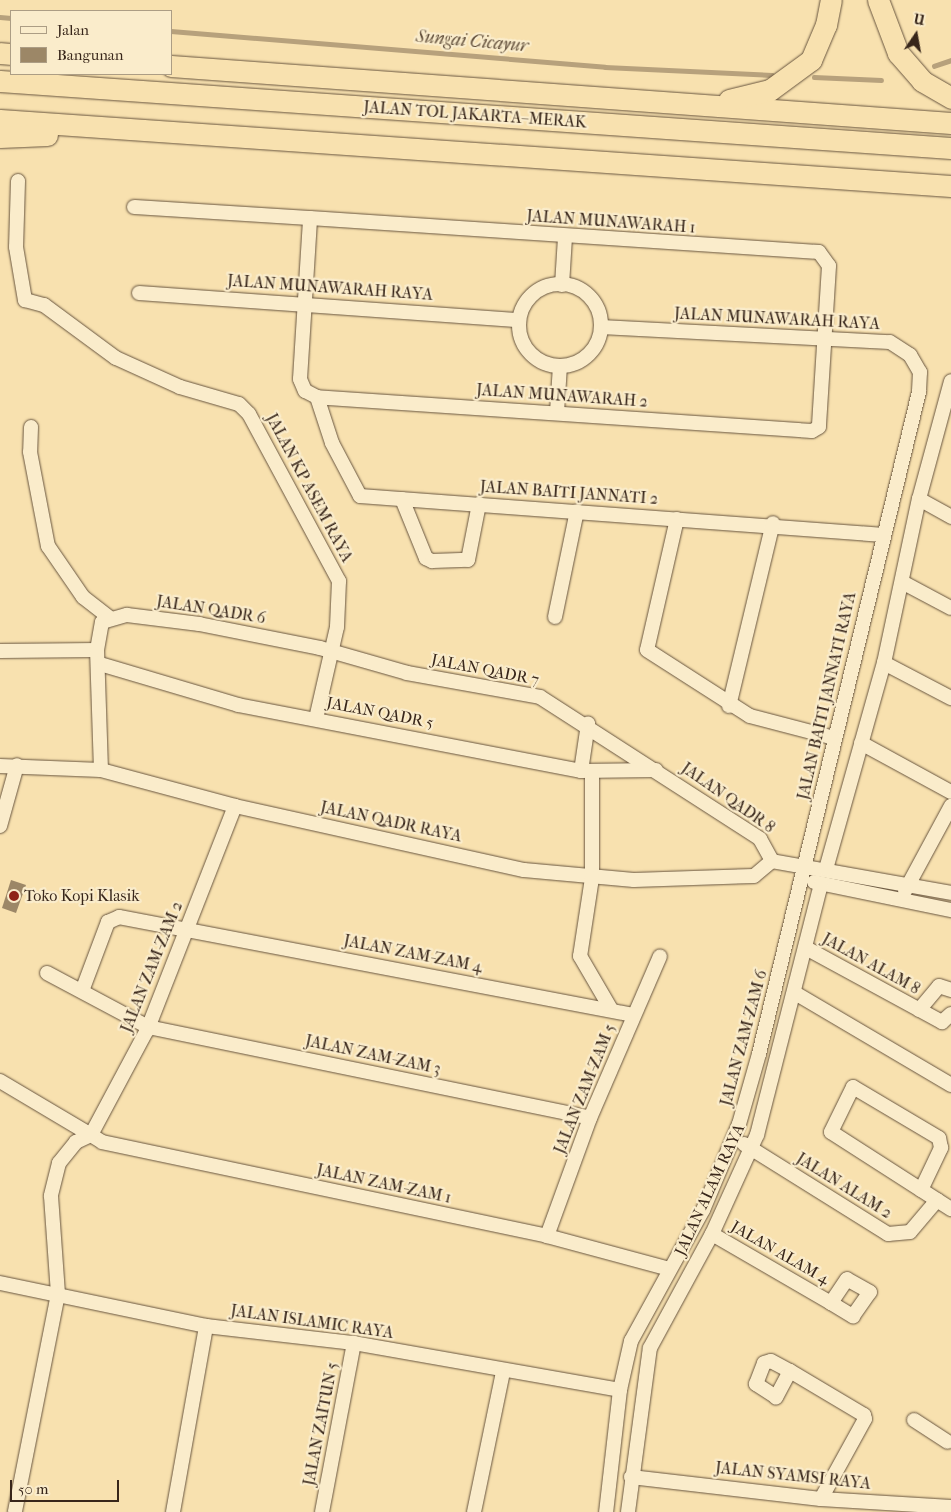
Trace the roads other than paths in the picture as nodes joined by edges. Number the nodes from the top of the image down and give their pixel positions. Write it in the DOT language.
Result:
graph roads {
  1 [pos="831,0"];
  2 [pos="878,0"];
  3 [pos="172,66"];
  4 [pos="0,81"];
  5 [pos="951,98"];
  6 [pos="692,104"];
  7 [pos="0,120"];
  8 [pos="951,123"];
  9 [pos="127,132"];
  10 [pos="0,138"];
  11 [pos="951,148"];
  12 [pos="18,182"];
  13 [pos="951,186"];
  14 [pos="134,207"];
  15 [pos="310,218"];
  16 [pos="566,237"];
  17 [pos="562,285"];
  18 [pos="139,293"];
  19 [pos="306,303"];
  20 [pos="519,320"];
  21 [pos="601,327"];
  22 [pos="826,339"];
  23 [pos="560,366"];
  24 [pos="951,381"];
  25 [pos="318,396"];
  26 [pos="557,412"];
  27 [pos="31,426"];
  28 [pos="946,427"];
  29 [pos="402,499"];
  30 [pos="919,499"];
  31 [pos="479,504"];
  32 [pos="577,511"];
  33 [pos="951,517"];
  34 [pos="677,519"];
  35 [pos="772,523"];
  36 [pos="884,535"];
  37 [pos="902,582"];
  38 [pos="951,608"];
  39 [pos="555,617"];
  40 [pos="104,621"];
  41 [pos="325,649"];
  42 [pos="97,650"];
  43 [pos="0,651"];
  44 [pos="100,664"];
  45 [pos="884,664"];
  46 [pos="951,698"];
  47 [pos="728,706"];
  48 [pos="316,719"];
  49 [pos="588,724"];
  50 [pos="834,738"];
  51 [pos="861,743"];
  52 [pos="17,765"];
  53 [pos="0,766"];
  54 [pos="102,770"];
  55 [pos="656,770"];
  56 [pos="586,772"];
  57 [pos="951,792"];
  58 [pos="235,806"];
  59 [pos="951,806"];
  60 [pos="0,826"];
  61 [pos="772,861"];
  62 [pos="786,865"];
  63 [pos="806,865"];
  64 [pos="826,869"];
  65 [pos="592,878"];
  66 [pos="803,880"];
  67 [pos="822,884"];
  68 [pos="908,884"];
  69 [pos="951,893"];
  70 [pos="900,899"];
  71 [pos="951,910"];
  72 [pos="187,929"];
  73 [pos="806,948"];
  74 [pos="660,956"];
  75 [pos="47,972"];
  76 [pos="951,990"];
  77 [pos="82,991"];
  78 [pos="795,993"];
  79 [pos="611,1009"];
  80 [pos="919,1010"];
  81 [pos="951,1014"];
  82 [pos="633,1016"];
  83 [pos="148,1027"];
  84 [pos="0,1081"];
  85 [pos="951,1085"];
  86 [pos="590,1118"];
  87 [pos="91,1135"];
  88 [pos="733,1139"];
  89 [pos="752,1148"];
  90 [pos="921,1190"];
  91 [pos="937,1200"];
  92 [pos="951,1209"];
  93 [pos="712,1234"];
  94 [pos="547,1236"];
  95 [pos="669,1269"];
  96 [pos="0,1283"];
  97 [pos="58,1294"];
  98 [pos="831,1303"];
  99 [pos="206,1326"];
  100 [pos="354,1343"];
  101 [pos="790,1371"];
  102 [pos="503,1372"];
  103 [pos="620,1390"];
  104 [pos="914,1420"];
  105 [pos="950,1442"];
  106 [pos="631,1476"];
  107 [pos="821,1499"];
  108 [pos="951,1507"];
  109 [pos="15,1512"];
  110 [pos="173,1512"];
  111 [pos="322,1512"];
  112 [pos="474,1512"];
  113 [pos="606,1512"];
  114 [pos="628,1512"];
  1 -- 6 [label="highway"];
  2 -- 5 [label="highway"];
  3 -- 6 [label="highway"];
  4 -- 11 [label="highway, JALAN TOL JAKARTA–MERAK"];
  6 -- 8 [label="highway"];
  7 -- 9 [label="highway"];
  9 -- 10 [label="highway"];
  9 -- 13 [label="highway"];
  12 -- 41 [label="street, JALAN KP ASEM RAYA"];
  14 -- 15 [label="street, JALAN MUNAWARAH 1"];
  15 -- 16 [label="street, JALAN MUNAWARAH 1"];
  15 -- 19 [label="street"];
  16 -- 17 [label="street"];
  16 -- 22 [label="street, JALAN MUNAWARAH 1"];
  17 -- 20 [label="street"];
  17 -- 21 [label="street"];
  18 -- 19 [label="street, JALAN MUNAWARAH RAYA"];
  19 -- 20 [label="street, JALAN MUNAWARAH RAYA"];
  19 -- 25 [label="street"];
  20 -- 23 [label="street"];
  21 -- 22 [label="street, JALAN MUNAWARAH RAYA"];
  21 -- 23 [label="street"];
  22 -- 26 [label="street, JALAN MUNAWARAH 2"];
  22 -- 36 [label="street, JALAN MUNAWARAH RAYA"];
  23 -- 26 [label="street"];
  24 -- 28 [label="street"];
  25 -- 26 [label="street, JALAN MUNAWARAH 2"];
  25 -- 29 [label="street, JALAN BAITI JANNATI 2"];
  27 -- 40 [label="street"];
  28 -- 30 [label="street"];
  29 -- 31 [label="street, JALAN BAITI JANNATI 2"];
  29 -- 31 [label="street"];
  30 -- 33 [label="street"];
  30 -- 37 [label="street"];
  31 -- 32 [label="street, JALAN BAITI JANNATI 2"];
  32 -- 34 [label="street, JALAN BAITI JANNATI 2"];
  32 -- 39 [label="street"];
  34 -- 35 [label="street, JALAN BAITI JANNATI 2"];
  34 -- 47 [label="street"];
  35 -- 36 [label="street, JALAN BAITI JANNATI 2"];
  35 -- 47 [label="street"];
  36 -- 50 [label="street, JALAN BAITI JANNATI RAYA"];
  37 -- 38 [label="street"];
  37 -- 45 [label="street"];
  40 -- 41 [label="street, JALAN QADR 6"];
  40 -- 42 [label="street"];
  41 -- 48 [label="street"];
  41 -- 49 [label="street, JALAN QADR 7"];
  42 -- 43 [label="street"];
  42 -- 44 [label="street"];
  44 -- 48 [label="street, JALAN QADR 5"];
  44 -- 54 [label="street"];
  45 -- 46 [label="street"];
  45 -- 51 [label="street"];
  47 -- 50 [label="street"];
  48 -- 56 [label="street, JALAN QADR 5"];
  49 -- 55 [label="street, JALAN QADR 7"];
  49 -- 56 [label="street"];
  50 -- 63 [label="street, JALAN BAITI JANNATI RAYA"];
  51 -- 57 [label="street"];
  51 -- 64 [label="street"];
  52 -- 53 [label="street, JALAN QADR RAYA"];
  52 -- 54 [label="street, JALAN QADR RAYA"];
  52 -- 60 [label="street"];
  54 -- 58 [label="street, JALAN QADR RAYA"];
  55 -- 56 [label="street, JALAN QADR 5"];
  55 -- 61 [label="street, JALAN QADR 8"];
  56 -- 65 [label="street"];
  58 -- 65 [label="street, JALAN QADR RAYA"];
  58 -- 72 [label="street, JALAN ZAM-ZAM 2"];
  59 -- 68 [label="street"];
  61 -- 62 [label="street"];
  61 -- 65 [label="street, JALAN QADR RAYA"];
  62 -- 63 [label="street"];
  62 -- 66 [label="street"];
  63 -- 64 [label="street"];
  63 -- 66 [label="street, JALAN BAITI JANNATI RAYA"];
  64 -- 68 [label="street"];
  65 -- 79 [label="street"];
  66 -- 67 [label="street"];
  66 -- 88 [label="street, JALAN ZAM-ZAM 6"];
  67 -- 70 [label="street"];
  67 -- 73 [label="street, JALAN ALAM RAYA"];
  68 -- 69 [label="street"];
  68 -- 70 [label="street"];
  70 -- 71 [label="street"];
  72 -- 77 [label="street, JALAN ZAM-ZAM 4"];
  72 -- 79 [label="street, JALAN ZAM-ZAM 4"];
  72 -- 83 [label="street, JALAN ZAM-ZAM 2"];
  73 -- 78 [label="street, JALAN ALAM RAYA"];
  73 -- 80 [label="street, JALAN ALAM 8"];
  74 -- 82 [label="street, JALAN ZAM-ZAM 5"];
  75 -- 77 [label="street, JALAN ZAM-ZAM 3"];
  76 -- 80 [label="street, JALAN ALAM 8"];
  77 -- 83 [label="street, JALAN ZAM-ZAM 3"];
  78 -- 85 [label="street"];
  78 -- 89 [label="street, JALAN ALAM RAYA"];
  79 -- 82 [label="street, JALAN ZAM-ZAM 4"];
  80 -- 81 [label="street, JALAN ALAM 8"];
  82 -- 86 [label="street, JALAN ZAM-ZAM 5"];
  83 -- 86 [label="street, JALAN ZAM-ZAM 3"];
  83 -- 87 [label="street, JALAN ZAM-ZAM 2"];
  84 -- 87 [label="street, JALAN ZAM-ZAM 1"];
  86 -- 94 [label="street, JALAN ZAM-ZAM 5"];
  87 -- 94 [label="street, JALAN ZAM-ZAM 1"];
  87 -- 97 [label="street"];
  88 -- 89 [label="street, JALAN ALAM 2"];
  88 -- 95 [label="street, JALAN ZAM-ZAM 6"];
  89 -- 91 [label="street, JALAN ALAM 2"];
  89 -- 93 [label="street, JALAN ALAM RAYA"];
  90 -- 90 [label="street"];
  90 -- 91 [label="street"];
  91 -- 92 [label="street"];
  93 -- 98 [label="street, JALAN ALAM 4"];
  93 -- 106 [label="street, JALAN ALAM RAYA"];
  94 -- 95 [label="street, JALAN ZAM-ZAM 1"];
  95 -- 103 [label="street, JALAN ZAM-ZAM 6"];
  96 -- 97 [label="street, JALAN ISLAMIC RAYA"];
  97 -- 99 [label="street, JALAN ISLAMIC RAYA"];
  97 -- 109 [label="street"];
  99 -- 100 [label="street, JALAN ISLAMIC RAYA"];
  99 -- 110 [label="street"];
  100 -- 102 [label="street, JALAN ISLAMIC RAYA"];
  100 -- 111 [label="street, JALAN ZAITUN 5"];
  101 -- 107 [label="street"];
  102 -- 103 [label="street, JALAN ISLAMIC RAYA"];
  102 -- 112 [label="street"];
  103 -- 113 [label="street, JALAN ZAM-ZAM 6"];
  104 -- 105 [label="street"];
  106 -- 107 [label="street, JALAN SYAMSI RAYA"];
  106 -- 114 [label="street, JALAN ALAM RAYA"];
  107 -- 108 [label="street, JALAN SYAMSI RAYA"];
}
